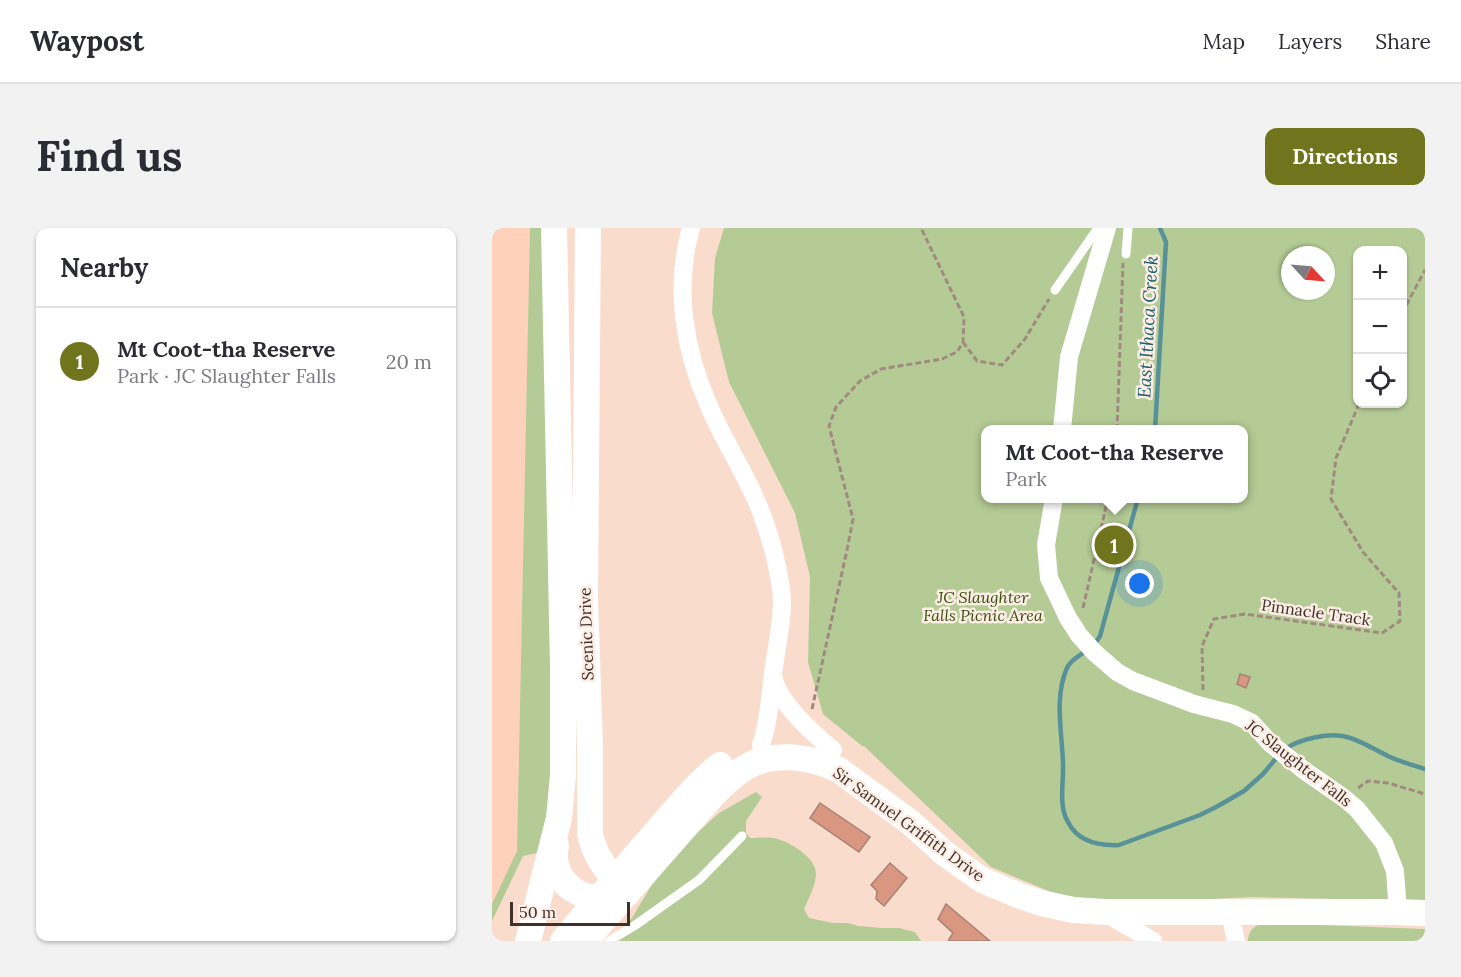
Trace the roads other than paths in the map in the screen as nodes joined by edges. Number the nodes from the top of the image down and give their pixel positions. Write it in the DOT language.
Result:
graph roads {
  1 [pos="554,228"];
  2 [pos="588,228"];
  3 [pos="691,228"];
  4 [pos="1098,228"];
  5 [pos="1107,228"];
  6 [pos="1128,228"];
  7 [pos="1126,254"];
  8 [pos="1055,290"];
  9 [pos="1062,425"];
  10 [pos="1053,503"];
  11 [pos="773,673"];
  12 [pos="833,750"];
  13 [pos="756,754"];
  14 [pos="559,818"];
  15 [pos="911,823"];
  16 [pos="742,836"];
  17 [pos="621,887"];
  18 [pos="598,899"];
  19 [pos="1105,912"];
  20 [pos="1398,912"];
  21 [pos="1230,913"];
  22 [pos="1425,913"];
  23 [pos="528,941"];
  24 [pos="563,941"];
  25 [pos="585,941"];
  26 [pos="609,941"];
  27 [pos="1153,941"];
  28 [pos="1236,941"];
  1 -- 14 [label="main road, Scenic Drive"];
  2 -- 17 [label="main road, Scenic Drive"];
  3 -- 11 [label="street"];
  4 -- 8 [label="lane"];
  5 -- 9 [label="street"];
  6 -- 7 [label="lane"];
  10 -- 20 [label="street, JC Slaughter Falls"];
  11 -- 12 [label="street, Sir Samuel Griffith Drive"];
  11 -- 13 [label="street"];
  12 -- 13 [label="main road"];
  12 -- 15 [label="main road"];
  13 -- 15 [label="main road, Sir Samuel Griffith Drive"];
  13 -- 17 [label="main road, Sir Samuel Griffith Drive"];
  14 -- 18 [label="main road, Scenic Drive"];
  14 -- 23 [label="main road, Scenic Drive"];
  15 -- 19 [label="main road, Sir Samuel Griffith Drive"];
  16 -- 26 [label="lane"];
  17 -- 18 [label="main road"];
  17 -- 25 [label="main road, Sir Samuel Griffith Drive"];
  18 -- 24 [label="main road"];
  19 -- 21 [label="main road, Sir Samuel Griffith Drive"];
  19 -- 27 [label="street"];
  20 -- 21 [label="main road, Sir Samuel Griffith Drive"];
  20 -- 22 [label="main road, Sir Samuel Griffith Drive"];
  21 -- 28 [label="street"];
}
